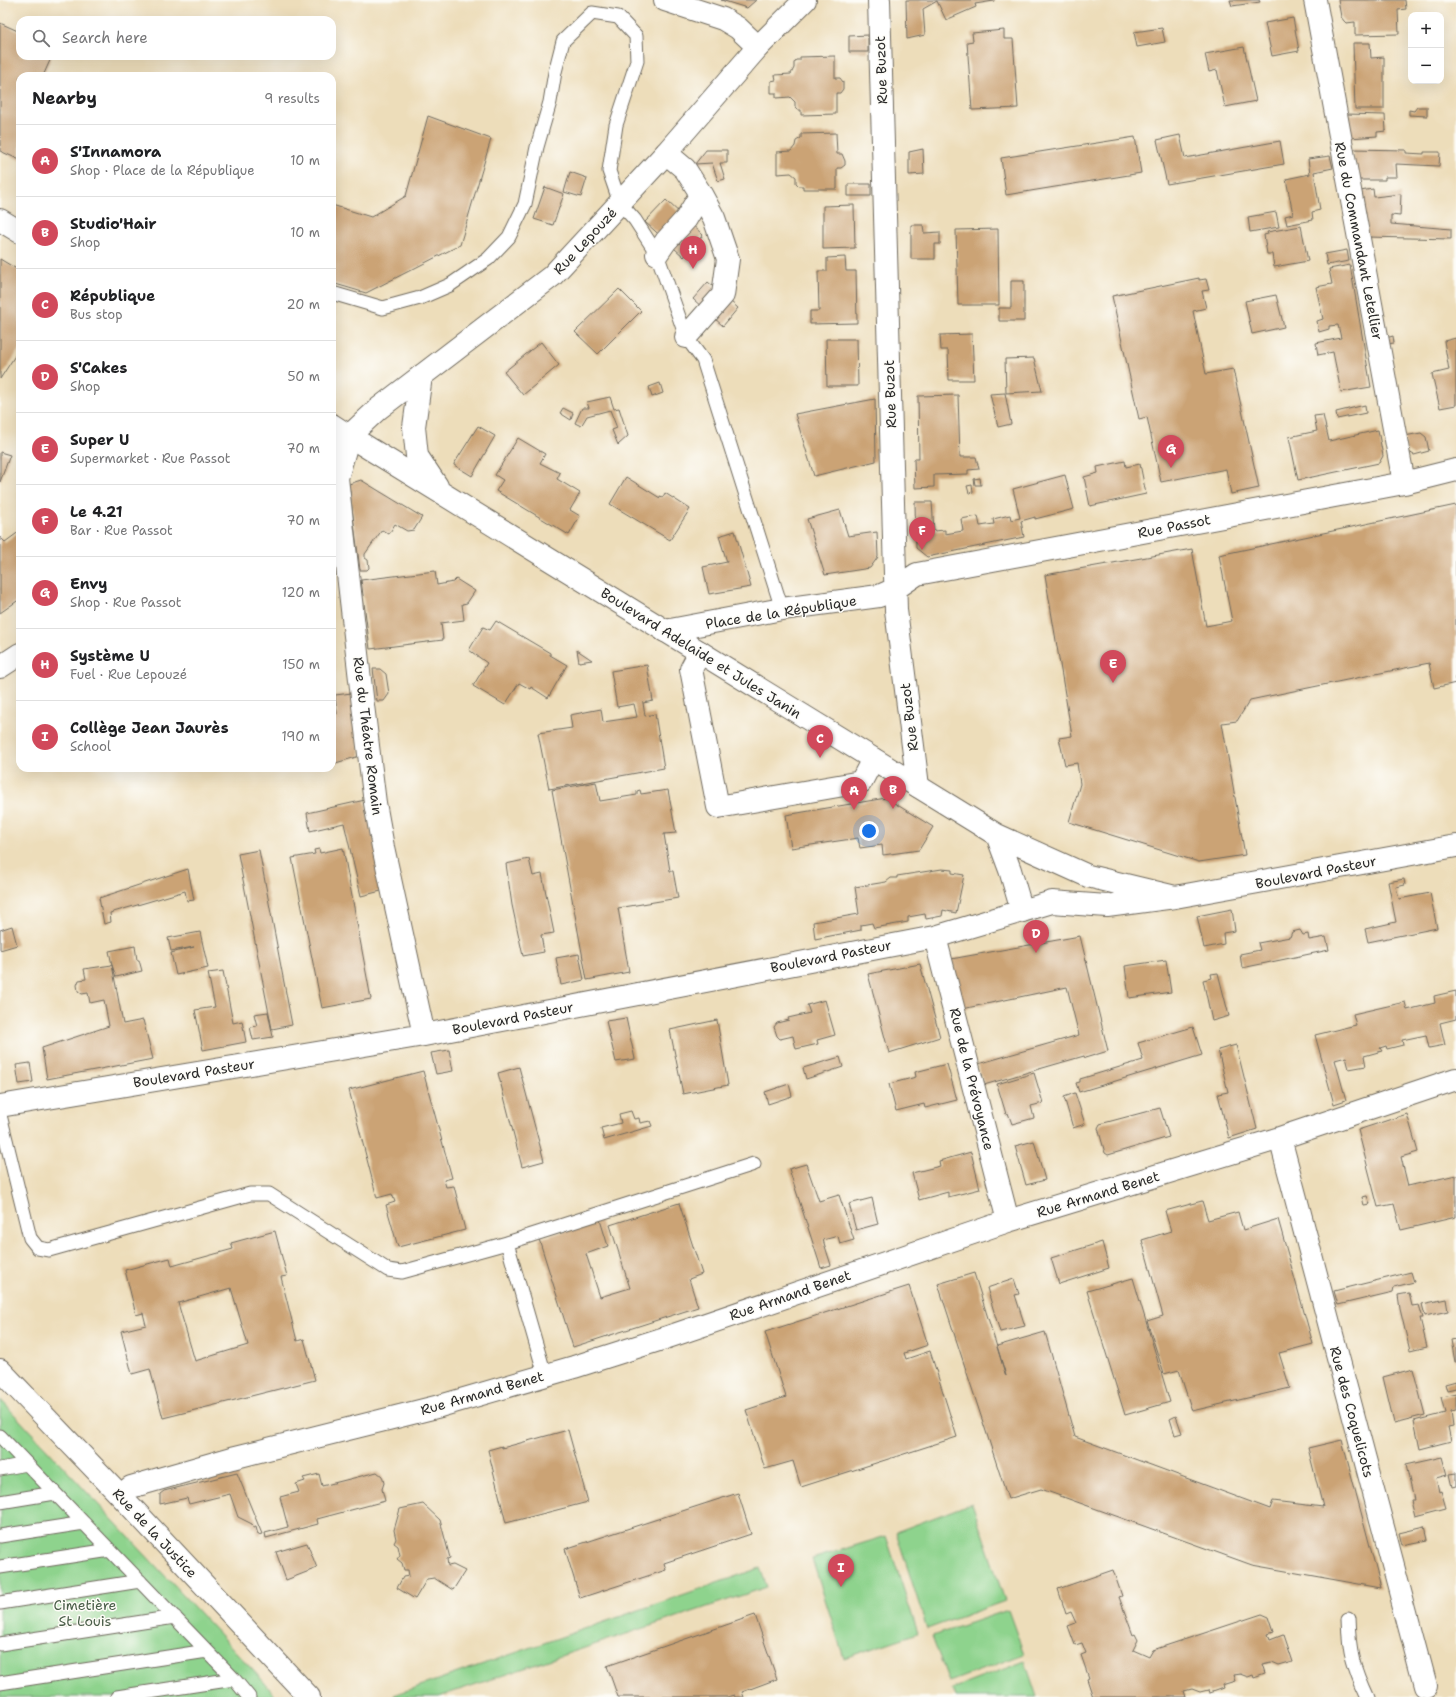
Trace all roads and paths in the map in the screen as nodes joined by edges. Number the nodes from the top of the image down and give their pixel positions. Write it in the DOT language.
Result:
graph roads {
  1 [pos="665,0"];
  2 [pos="804,0"];
  3 [pos="879,0"];
  4 [pos="1315,0"];
  5 [pos="758,47"];
  6 [pos="666,154"];
  7 [pos="701,194"];
  8 [pos="620,204"];
  9 [pos="0,220"];
  10 [pos="16,230"];
  11 [pos="657,254"];
  12 [pos="336,294"];
  13 [pos="686,337"];
  14 [pos="421,376"];
  15 [pos="338,436"];
  16 [pos="1456,470"];
  17 [pos="1404,483"];
  18 [pos="440,492"];
  19 [pos="895,589"];
  20 [pos="782,609"];
  21 [pos="665,631"];
  22 [pos="700,652"];
  23 [pos="16,657"];
  24 [pos="0,667"];
  25 [pos="873,759"];
  26 [pos="918,786"];
  27 [pos="997,835"];
  28 [pos="1456,846"];
  29 [pos="1175,898"];
  30 [pos="1022,911"];
  31 [pos="936,937"];
  32 [pos="424,1035"];
  33 [pos="1456,1079"];
  34 [pos="0,1106"];
  35 [pos="0,1115"];
  36 [pos="1280,1138"];
  37 [pos="754,1164"];
  38 [pos="1008,1221"];
  39 [pos="507,1243"];
  40 [pos="0,1370"];
  41 [pos="545,1375"];
  42 [pos="1,1438"];
  43 [pos="27,1464"];
  44 [pos="0,1469"];
  45 [pos="55,1493"];
  46 [pos="121,1496"];
  47 [pos="0,1502"];
  48 [pos="84,1523"];
  49 [pos="0,1536"];
  50 [pos="110,1550"];
  51 [pos="0,1567"];
  52 [pos="140,1581"];
  53 [pos="0,1603"];
  54 [pos="175,1618"];
  55 [pos="1348,1619"];
  56 [pos="0,1644"];
  57 [pos="207,1652"];
  58 [pos="234,1679"];
  59 [pos="0,1683"];
  60 [pos="1421,1692"];
  61 [pos="117,1697"];
  62 [pos="249,1697"];
  63 [pos="308,1697"];
  64 [pos="1367,1697"];
  1 -- 5 [label="street"];
  2 -- 5 [label="street, Rue Lepouzé"];
  3 -- 19 [label="street, Rue Buzot"];
  4 -- 17 [label="street, Rue du Commandant Letellier"];
  5 -- 6 [label="street, Rue Lepouzé"];
  6 -- 7 [label="street"];
  6 -- 8 [label="street, Rue Lepouzé"];
  7 -- 11 [label="street"];
  7 -- 13 [label="street"];
  8 -- 11 [label="lane"];
  8 -- 12 [label="lane"];
  8 -- 14 [label="street, Rue Lepouzé"];
  9 -- 10 [label="street"];
  11 -- 13 [label="lane"];
  13 -- 20 [label="lane"];
  14 -- 15 [label="street, Rue Lepouzé"];
  14 -- 18 [label="street"];
  15 -- 18 [label="street, Boulevard Adelaide et Jules Janin"];
  15 -- 32 [label="street, Rue du Théatre Romain"];
  16 -- 17 [label="street, Rue Passot"];
  17 -- 19 [label="street, Rue Passot"];
  18 -- 21 [label="street, Boulevard Adelaide et Jules Janin"];
  19 -- 20 [label="street, Place de la République"];
  19 -- 26 [label="street, Rue Buzot"];
  20 -- 21 [label="street, Place de la République"];
  21 -- 22 [label="street, Boulevard Adelaide et Jules Janin"];
  22 -- 25 [label="street, Boulevard Adelaide et Jules Janin"];
  22 -- 25 [label="street, Place de la République"];
  23 -- 24 [label="street"];
  25 -- 26 [label="street, Boulevard Adelaide et Jules Janin"];
  26 -- 27 [label="street, Boulevard Adelaide et Jules Janin"];
  27 -- 29 [label="street, Boulevard Adelaide et Jules Janin"];
  27 -- 30 [label="street"];
  28 -- 29 [label="street, Boulevard Pasteur"];
  29 -- 30 [label="street"];
  30 -- 31 [label="street, Boulevard Pasteur"];
  31 -- 32 [label="street, Boulevard Pasteur"];
  31 -- 38 [label="street, Rue de la Prévoyance"];
  32 -- 34 [label="street, Boulevard Pasteur"];
  33 -- 36 [label="street, Rue Armand Benet"];
  35 -- 39 [label="lane"];
  36 -- 38 [label="street, Rue Armand Benet"];
  36 -- 60 [label="street, Rue des Coquelicots"];
  37 -- 39 [label="lane"];
  38 -- 41 [label="street, Rue Armand Benet"];
  39 -- 41 [label="lane"];
  40 -- 46 [label="street, Rue de la Justice"];
  41 -- 46 [label="street, Rue Armand Benet"];
  42 -- 43 [label="lane"];
  43 -- 44 [label="lane"];
  43 -- 45 [label="lane"];
  45 -- 47 [label="lane"];
  45 -- 48 [label="lane"];
  46 -- 63 [label="street, Rue de la Justice"];
  48 -- 49 [label="lane"];
  48 -- 50 [label="lane"];
  50 -- 51 [label="lane"];
  50 -- 52 [label="lane"];
  52 -- 53 [label="lane"];
  52 -- 54 [label="lane"];
  54 -- 56 [label="lane"];
  54 -- 57 [label="lane"];
  55 -- 64 [label="lane"];
  57 -- 58 [label="lane"];
  57 -- 59 [label="lane"];
  58 -- 61 [label="lane"];
  58 -- 62 [label="lane"];
}
